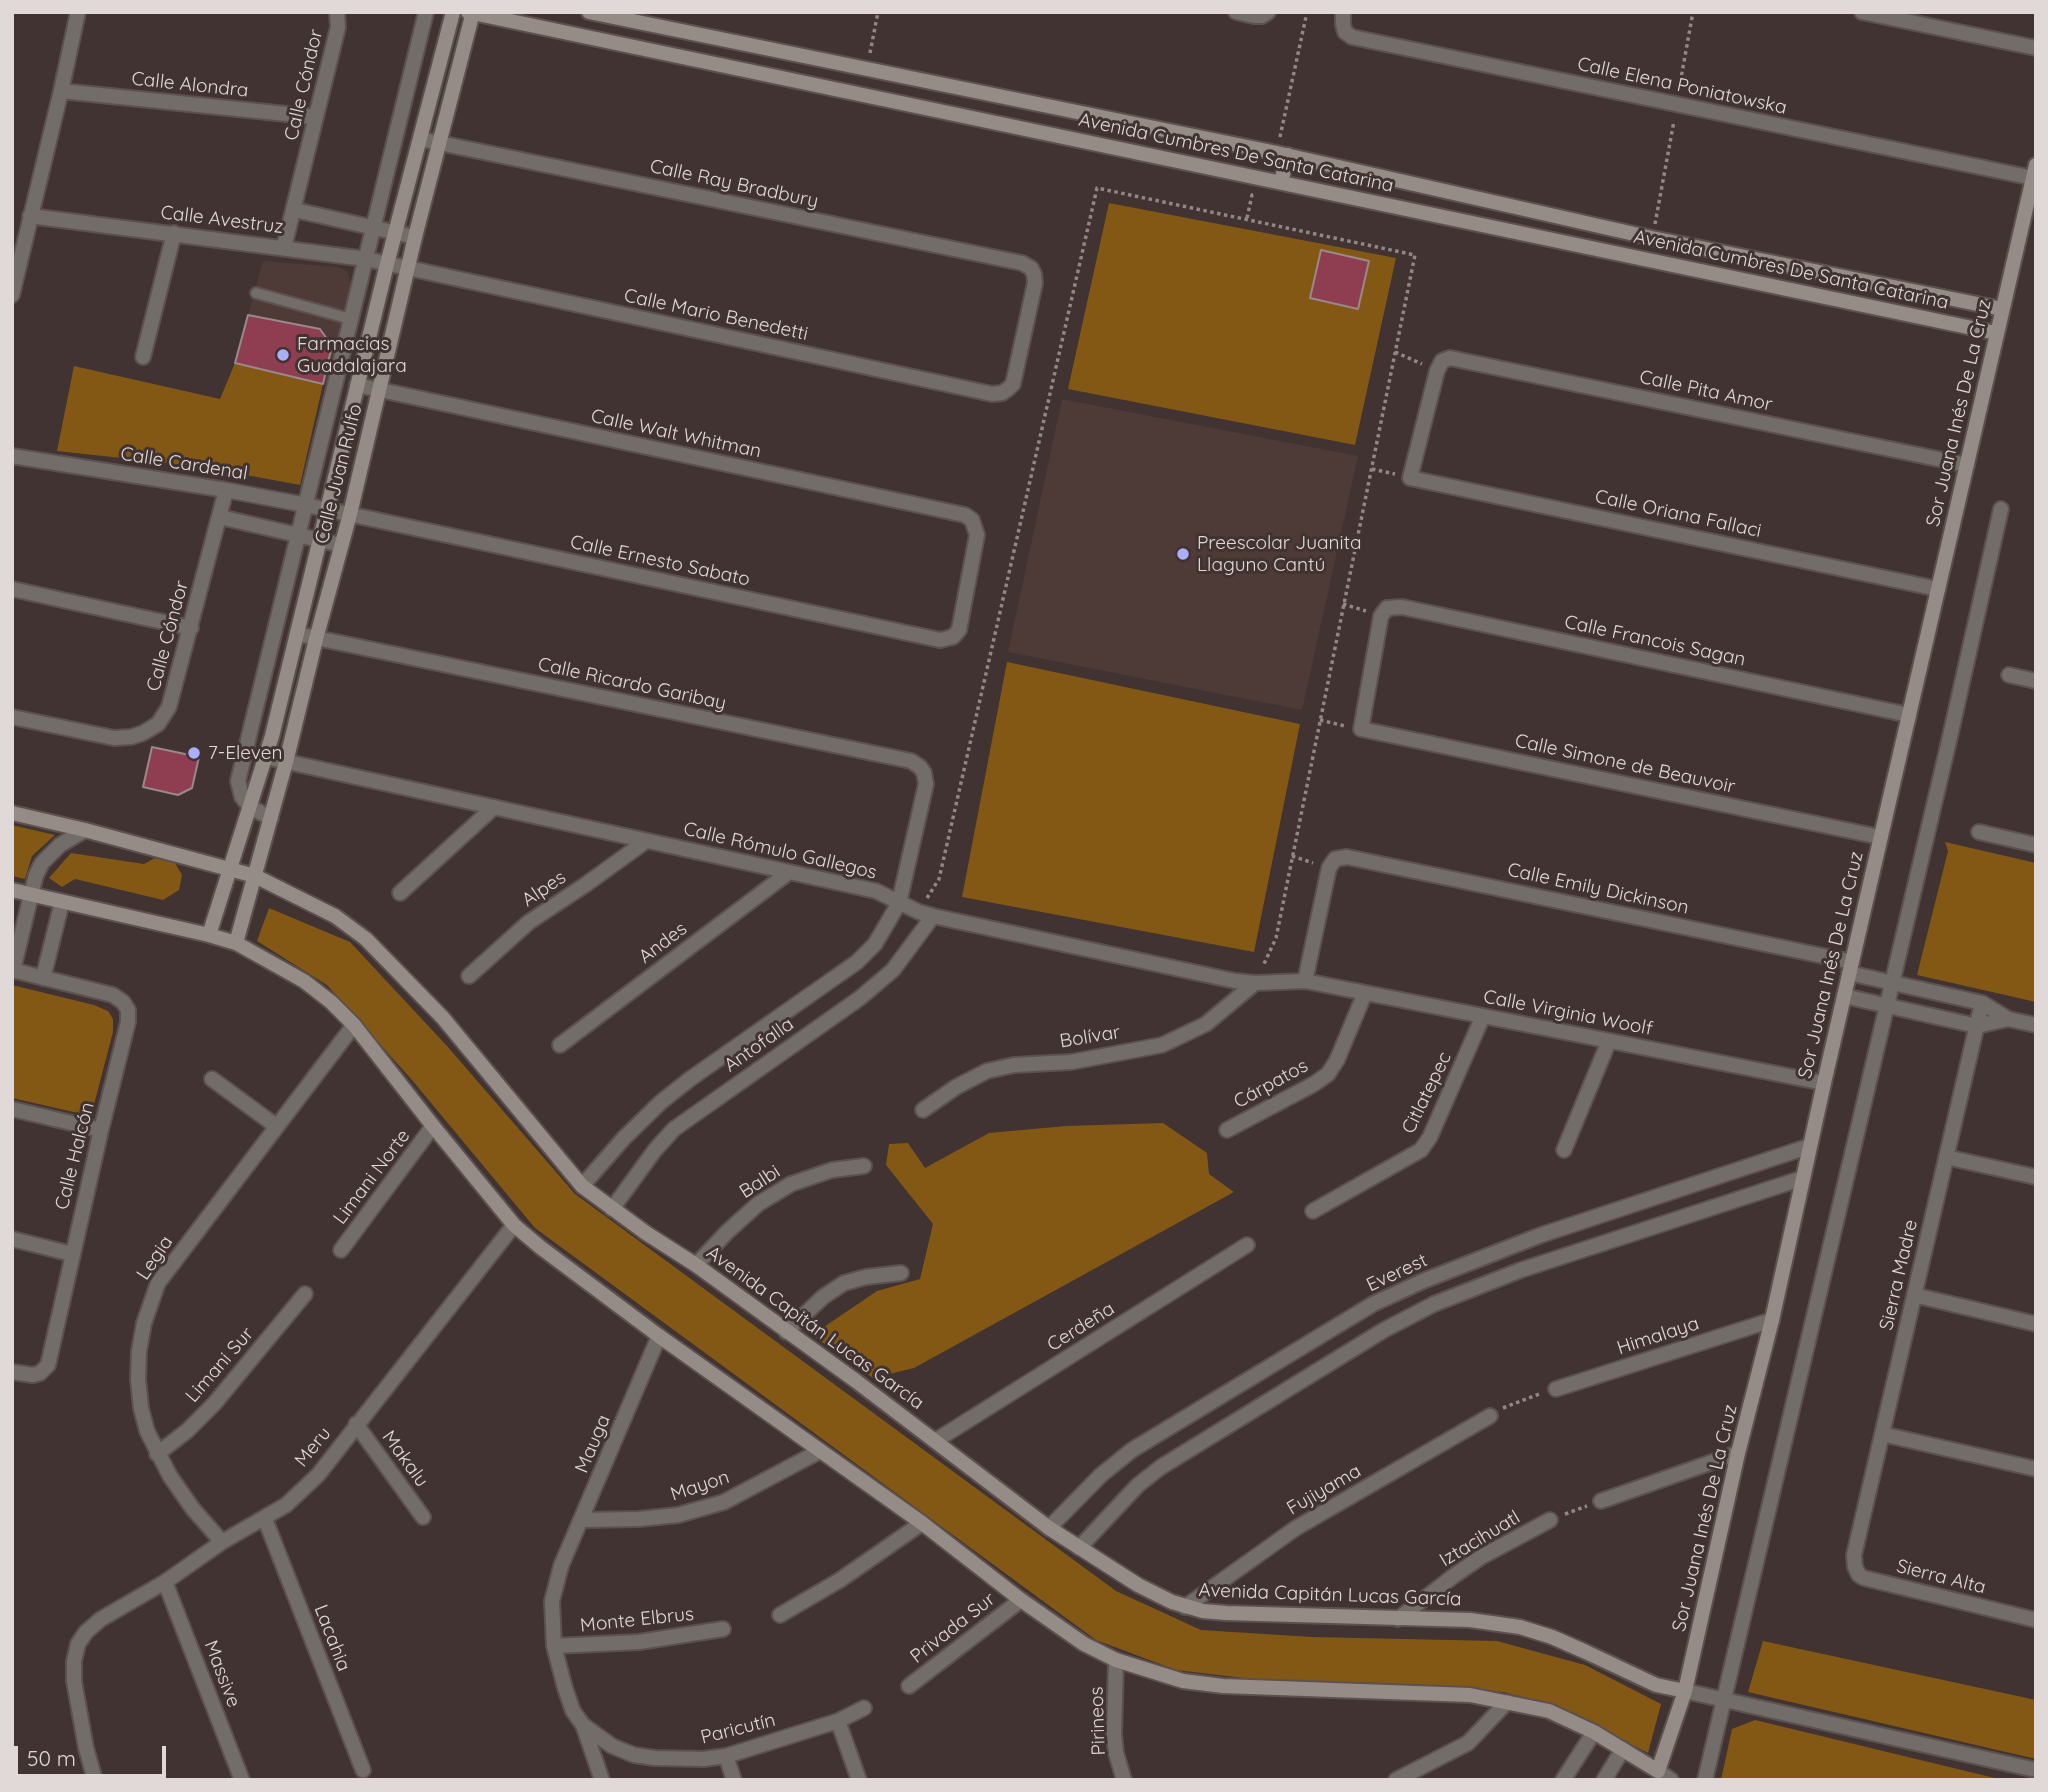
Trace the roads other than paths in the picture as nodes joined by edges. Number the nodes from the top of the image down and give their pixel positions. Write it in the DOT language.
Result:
graph roads {
  1 [pos="78,12"];
  2 [pos="337,12"];
  3 [pos="426,12"];
  4 [pos="453,12"];
  5 [pos="589,12"];
  6 [pos="1236,12"];
  7 [pos="1268,12"];
  8 [pos="1343,12"];
  9 [pos="1862,12"];
  10 [pos="471,13"];
  11 [pos="2036,48"];
  12 [pos="61,91"];
  13 [pos="316,117"];
  14 [pos="420,139"];
  15 [pos="439,143"];
  16 [pos="1282,154"];
  17 [pos="2034,171"];
  18 [pos="1276,181"];
  19 [pos="295,210"];
  20 [pos="30,216"];
  21 [pos="374,227"];
  22 [pos="396,232"];
  23 [pos="174,233"];
  24 [pos="415,237"];
  25 [pos="284,247"];
  26 [pos="366,259"];
  27 [pos="387,264"];
  28 [pos="408,268"];
  29 [pos="256,293"];
  30 [pos="12,295"];
  31 [pos="2002,309"];
  32 [pos="351,319"];
  33 [pos="1996,333"];
  34 [pos="143,356"];
  35 [pos="1013,384"];
  36 [pos="357,385"];
  37 [pos="380,390"];
  38 [pos="12,456"];
  39 [pos="1967,465"];
  40 [pos="1410,478"];
  41 [pos="226,490"];
  42 [pos="306,505"];
  43 [pos="2001,509"];
  44 [pos="327,510"];
  45 [pos="350,514"];
  46 [pos="220,517"];
  47 [pos="298,536"];
  48 [pos="320,540"];
  49 [pos="341,545"];
  50 [pos="12,589"];
  51 [pos="1938,589"];
  52 [pos="191,628"];
  53 [pos="958,629"];
  54 [pos="297,634"];
  55 [pos="316,639"];
  56 [pos="2009,675"];
  57 [pos="2036,681"];
  58 [pos="1909,715"];
  59 [pos="12,717"];
  60 [pos="1361,729"];
  61 [pos="265,758"];
  62 [pos="286,762"];
  63 [pos="926,784"];
  64 [pos="250,807"];
  65 [pos="495,807"];
  66 [pos="12,813"];
  67 [pos="271,818"];
  68 [pos="85,830"];
  69 [pos="1979,832"];
  70 [pos="1881,837"];
  71 [pos="646,841"];
  72 [pos="2036,845"];
  73 [pos="230,868"];
  74 [pos="789,873"];
  75 [pos="255,876"];
  76 [pos="12,890"];
  77 [pos="400,893"];
  78 [pos="31,895"];
  79 [pos="62,902"];
  80 [pos="899,903"];
  81 [pos="926,914"];
  82 [pos="209,935"];
  83 [pos="236,943"];
  84 [pos="1850,967"];
  85 [pos="13,970"];
  86 [pos="469,976"];
  87 [pos="43,978"];
  88 [pos="1305,981"];
  89 [pos="1255,983"];
  90 [pos="1892,983"];
  91 [pos="1365,993"];
  92 [pos="1844,996"];
  93 [pos="1982,1003"];
  94 [pos="1886,1006"];
  95 [pos="1483,1016"];
  96 [pos="2008,1019"];
  97 [pos="354,1024"];
  98 [pos="2036,1025"];
  99 [pos="1977,1026"];
  100 [pos="1609,1041"];
  101 [pos="560,1045"];
  102 [pos="212,1079"];
  103 [pos="1824,1083"];
  104 [pos="12,1109"];
  105 [pos="923,1110"];
  106 [pos="276,1126"];
  107 [pos="433,1126"];
  108 [pos="101,1130"];
  109 [pos="1227,1130"];
  110 [pos="1810,1146"];
  111 [pos="1564,1150"];
  112 [pos="1946,1157"];
  113 [pos="864,1166"];
  114 [pos="2036,1177"];
  115 [pos="1803,1178"];
  116 [pos="582,1186"];
  117 [pos="612,1209"];
  118 [pos="1313,1210"];
  119 [pos="514,1224"];
  120 [pos="12,1239"];
  121 [pos="1247,1245"];
  122 [pos="341,1250"];
  123 [pos="72,1254"];
  124 [pos="696,1265"];
  125 [pos="901,1273"];
  126 [pos="305,1294"];
  127 [pos="1914,1295"];
  128 [pos="1772,1320"];
  129 [pos="2036,1324"];
  130 [pos="786,1332"];
  131 [pos="659,1336"];
  132 [pos="12,1372"];
  133 [pos="1556,1388"];
  134 [pos="1490,1416"];
  135 [pos="356,1424"];
  136 [pos="1882,1434"];
  137 [pos="934,1441"];
  138 [pos="820,1451"];
  139 [pos="1738,1453"];
  140 [pos="157,1454"];
  141 [pos="2036,1469"];
  142 [pos="1601,1501"];
  143 [pos="423,1517"];
  144 [pos="265,1519"];
  145 [pos="582,1520"];
  146 [pos="1550,1520"];
  147 [pos="922,1523"];
  148 [pos="1049,1528"];
  149 [pos="222,1542"];
  150 [pos="1079,1548"];
  151 [pos="1853,1555"];
  152 [pos="166,1582"];
  153 [pos="1021,1600"];
  154 [pos="1185,1607"];
  155 [pos="780,1615"];
  156 [pos="1398,1619"];
  157 [pos="2036,1620"];
  158 [pos="723,1629"];
  159 [pos="554,1646"];
  160 [pos="1116,1660"];
  161 [pos="909,1686"];
  162 [pos="1685,1692"];
  163 [pos="1724,1701"];
  164 [pos="1507,1702"];
  165 [pos="864,1708"];
  166 [pos="838,1721"];
  167 [pos="583,1725"];
  168 [pos="1594,1732"];
  169 [pos="1623,1749"];
  170 [pos="726,1756"];
  171 [pos="363,1770"];
  172 [pos="2036,1770"];
  173 [pos="1658,1772"];
  174 [pos="95,1780"];
  175 [pos="242,1780"];
  176 [pos="602,1780"];
  177 [pos="734,1780"];
  178 [pos="859,1780"];
  179 [pos="1124,1780"];
  180 [pos="1396,1780"];
  181 [pos="1563,1780"];
  182 [pos="1604,1780"];
  183 [pos="1671,1780"];
  184 [pos="1705,1780"];
  1 -- 12 [label="street"];
  2 -- 13 [label="street, Calle Cóndor"];
  3 -- 21 [label="street, Calle Juan Rulfo"];
  4 -- 14 [label="street, Calle Juan Rulfo"];
  5 -- 16 [label="street, Avenida Cumbres De Santa Catarina"];
  6 -- 7 [label="street"];
  8 -- 17 [label="street, Calle Elena Poniatowska"];
  9 -- 11 [label="street"];
  10 -- 15 [label="street, Calle Juan Rulfo"];
  10 -- 18 [label="street, Avenida Cumbres De Santa Catarina"];
  12 -- 13 [label="street, Calle Alondra"];
  12 -- 20 [label="street"];
  13 -- 19 [label="street, Calle Cóndor"];
  14 -- 15 [label="street, Calle Ray Bradbury"];
  14 -- 22 [label="street, Calle Juan Rulfo"];
  15 -- 24 [label="street, Calle Juan Rulfo"];
  15 -- 35 [label="street, Calle Ray Bradbury"];
  16 -- 18 [label="street"];
  16 -- 31 [label="street, Avenida Cumbres De Santa Catarina"];
  17 -- 31 [label="street, Sor Juana Inés De La Cruz"];
  18 -- 33 [label="street, Avenida Cumbres De Santa Catarina"];
  19 -- 21 [label="street, Calle Avestruz"];
  19 -- 25 [label="street, Calle Cóndor"];
  20 -- 23 [label="street, Calle Avestruz"];
  20 -- 30 [label="street"];
  21 -- 22 [label="street, Calle Avestruz"];
  21 -- 26 [label="street, Calle Juan Rulfo"];
  22 -- 24 [label="street, Calle Avestruz"];
  22 -- 27 [label="street, Calle Juan Rulfo"];
  23 -- 25 [label="street, Calle Avestruz"];
  23 -- 34 [label="street"];
  24 -- 28 [label="street, Calle Juan Rulfo"];
  25 -- 26 [label="street, Calle Avestruz"];
  26 -- 27 [label="street, Calle Avestruz"];
  26 -- 32 [label="street, Calle Juan Rulfo"];
  27 -- 28 [label="street, Calle Avestruz"];
  27 -- 36 [label="street, Calle Juan Rulfo"];
  28 -- 35 [label="street, Calle Mario Benedetti"];
  28 -- 37 [label="street, Calle Juan Rulfo"];
  29 -- 32 [label="lane"];
  31 -- 33 [label="street, Sor Juana Inés De La Cruz"];
  32 -- 42 [label="street, Calle Juan Rulfo"];
  33 -- 39 [label="street, Sor Juana Inés De La Cruz"];
  36 -- 37 [label="street, Calle Walt Whitman"];
  36 -- 44 [label="street, Calle Juan Rulfo"];
  37 -- 45 [label="street, Calle Juan Rulfo"];
  37 -- 53 [label="street, Calle Walt Whitman"];
  38 -- 41 [label="street, Calle Cardenal"];
  39 -- 40 [label="street, Calle Pita Amor"];
  39 -- 51 [label="street, Sor Juana Inés De La Cruz"];
  40 -- 51 [label="street, Calle Oriana Fallaci"];
  41 -- 42 [label="street, Calle Cardenal"];
  41 -- 46 [label="street, Calle Cóndor"];
  42 -- 44 [label="street, Calle Cardenal"];
  42 -- 47 [label="street, Calle Juan Rulfo"];
  43 -- 90 [label="street"];
  44 -- 45 [label="street, Calle Cardenal"];
  44 -- 48 [label="street, Calle Juan Rulfo"];
  45 -- 49 [label="street, Calle Juan Rulfo"];
  45 -- 53 [label="street, Calle Ernesto Sabato"];
  46 -- 47 [label="street"];
  46 -- 52 [label="street, Calle Cóndor"];
  47 -- 48 [label="street"];
  47 -- 64 [label="street, Calle Juan Rulfo"];
  48 -- 49 [label="street"];
  48 -- 54 [label="street, Calle Juan Rulfo"];
  49 -- 55 [label="street, Calle Juan Rulfo"];
  50 -- 52 [label="street"];
  51 -- 58 [label="street, Sor Juana Inés De La Cruz"];
  52 -- 59 [label="street, Calle Cóndor"];
  54 -- 55 [label="street, Calle Ricardo Garibay"];
  54 -- 61 [label="street, Calle Juan Rulfo"];
  55 -- 62 [label="street, Calle Juan Rulfo"];
  55 -- 63 [label="street, Calle Ricardo Garibay"];
  56 -- 57 [label="street"];
  58 -- 60 [label="street, Calle Francois Sagan"];
  58 -- 70 [label="street, Sor Juana Inés De La Cruz"];
  60 -- 70 [label="street, Calle Simone de Beauvoir"];
  61 -- 62 [label="street, Calle Rómulo Gallegos"];
  61 -- 64 [label="street, Calle Juan Rulfo"];
  62 -- 65 [label="street, Calle Rómulo Gallegos"];
  62 -- 67 [label="street, Calle Juan Rulfo"];
  63 -- 80 [label="street, Antofalla"];
  64 -- 67 [label="street"];
  64 -- 73 [label="street, Calle Juan Rulfo"];
  65 -- 71 [label="street, Calle Rómulo Gallegos"];
  65 -- 77 [label="street"];
  66 -- 68 [label="street, Avenida Capitán Lucas García"];
  67 -- 75 [label="street, Calle Juan Rulfo"];
  68 -- 73 [label="street, Avenida Capitán Lucas García"];
  68 -- 78 [label="street, Calle Halcón"];
  69 -- 72 [label="street"];
  70 -- 84 [label="street, Sor Juana Inés De La Cruz"];
  71 -- 74 [label="street, Calle Rómulo Gallegos"];
  71 -- 86 [label="street, Alpes"];
  73 -- 75 [label="street, Avenida Capitán Lucas García"];
  73 -- 82 [label="street, Calle Juan Rulfo"];
  74 -- 80 [label="street, Calle Rómulo Gallegos"];
  74 -- 101 [label="street, Andes"];
  75 -- 83 [label="street, Calle Juan Rulfo"];
  75 -- 116 [label="street, Avenida Capitán Lucas García"];
  76 -- 78 [label="street"];
  78 -- 79 [label="street"];
  78 -- 85 [label="street, Calle Halcón"];
  79 -- 82 [label="street"];
  79 -- 87 [label="street"];
  80 -- 81 [label="street, Calle Rómulo Gallegos"];
  80 -- 116 [label="street, Antofalla"];
  81 -- 89 [label="street, Calle Rómulo Gallegos"];
  81 -- 117 [label="street, Antofalla"];
  82 -- 83 [label="street"];
  83 -- 97 [label="street"];
  84 -- 88 [label="street, Calle Emily Dickinson"];
  84 -- 90 [label="street, Calle Emily Dickinson"];
  84 -- 92 [label="street, Sor Juana Inés De La Cruz"];
  85 -- 87 [label="street, Calle Halcón"];
  87 -- 108 [label="street, Calle Halcón"];
  88 -- 89 [label="street, Calle Rómulo Gallegos"];
  88 -- 91 [label="street, Calle Virginia Woolf"];
  89 -- 105 [label="street, Bolívar"];
  90 -- 93 [label="street, Calle Emily Dickinson"];
  90 -- 94 [label="street"];
  91 -- 95 [label="street, Calle Virginia Woolf"];
  91 -- 109 [label="street, Cárpatos"];
  92 -- 94 [label="street"];
  92 -- 103 [label="street, Sor Juana Inés De La Cruz"];
  93 -- 96 [label="street, Calle Emily Dickinson"];
  93 -- 99 [label="street, Sierra Madre"];
  94 -- 99 [label="street"];
  94 -- 163 [label="street"];
  95 -- 100 [label="street, Calle Virginia Woolf"];
  95 -- 118 [label="street, Citlatepec"];
  96 -- 98 [label="street"];
  96 -- 99 [label="street"];
  97 -- 106 [label="street, Legia"];
  97 -- 107 [label="street"];
  99 -- 112 [label="street, Sierra Madre"];
  100 -- 103 [label="street, Calle Virginia Woolf"];
  100 -- 111 [label="street"];
  102 -- 106 [label="street"];
  103 -- 110 [label="street, Sor Juana Inés De La Cruz"];
  104 -- 108 [label="street"];
  106 -- 140 [label="street, Legia"];
  107 -- 119 [label="street"];
  107 -- 122 [label="street, Limani Norte"];
  108 -- 123 [label="street, Calle Halcón"];
  110 -- 115 [label="street, Sor Juana Inés De La Cruz"];
  110 -- 148 [label="street, Everest"];
  112 -- 114 [label="street"];
  112 -- 127 [label="street, Sierra Madre"];
  113 -- 124 [label="street, Balbi"];
  115 -- 128 [label="street, Sor Juana Inés De La Cruz"];
  115 -- 150 [label="street"];
  116 -- 117 [label="street, Avenida Capitán Lucas García"];
  117 -- 124 [label="street, Avenida Capitán Lucas García"];
  119 -- 131 [label="street"];
  119 -- 135 [label="street, Meru"];
  120 -- 123 [label="street"];
  121 -- 137 [label="street, Cerdeña"];
  123 -- 132 [label="street, Calle Halcón"];
  124 -- 130 [label="street, Avenida Capitán Lucas García"];
  125 -- 130 [label="street"];
  126 -- 140 [label="street, Limani Sur"];
  127 -- 129 [label="street"];
  127 -- 136 [label="street, Sierra Madre"];
  128 -- 133 [label="street, Himalaya"];
  128 -- 139 [label="street, Sor Juana Inés De La Cruz"];
  130 -- 137 [label="street, Avenida Capitán Lucas García"];
  131 -- 138 [label="street"];
  131 -- 145 [label="street, Mauga"];
  134 -- 154 [label="street, Fujiyama"];
  135 -- 143 [label="street, Makalu"];
  135 -- 144 [label="street, Meru"];
  136 -- 141 [label="street"];
  136 -- 151 [label="street, Sierra Madre"];
  137 -- 148 [label="street, Avenida Capitán Lucas García"];
  138 -- 145 [label="street, Mayon"];
  138 -- 147 [label="street"];
  139 -- 142 [label="street"];
  139 -- 162 [label="street, Sor Juana Inés De La Cruz"];
  140 -- 149 [label="street, Legia"];
  144 -- 149 [label="street, Meru"];
  144 -- 171 [label="street, Lacahia"];
  145 -- 159 [label="street, Mauga"];
  146 -- 156 [label="street, Iztacihuatl"];
  147 -- 153 [label="street"];
  147 -- 155 [label="street"];
  148 -- 150 [label="street, Avenida Capitán Lucas García"];
  149 -- 152 [label="street, Meru"];
  150 -- 154 [label="street, Avenida Capitán Lucas García"];
  151 -- 157 [label="street, Sierra Alta"];
  152 -- 174 [label="street, Meru"];
  152 -- 175 [label="street, Massive"];
  153 -- 160 [label="street"];
  153 -- 161 [label="street, Privada Sur"];
  154 -- 156 [label="street, Avenida Capitán Lucas García"];
  156 -- 162 [label="street, Avenida Capitán Lucas García"];
  158 -- 159 [label="street, Monte Elbrus"];
  159 -- 167 [label="street"];
  160 -- 164 [label="street"];
  160 -- 179 [label="street, Pirineos"];
  162 -- 163 [label="street"];
  162 -- 173 [label="street, Sor Juana Inés De La Cruz"];
  163 -- 172 [label="street"];
  163 -- 184 [label="street"];
  164 -- 168 [label="street"];
  164 -- 180 [label="street"];
  165 -- 166 [label="street, Paricutín"];
  166 -- 170 [label="street, Paricutín"];
  166 -- 178 [label="street"];
  167 -- 170 [label="street, Paricutín"];
  167 -- 176 [label="street"];
  168 -- 169 [label="street"];
  168 -- 181 [label="street"];
  169 -- 173 [label="street"];
  169 -- 182 [label="street"];
  170 -- 177 [label="street"];
  173 -- 183 [label="street"];
}
